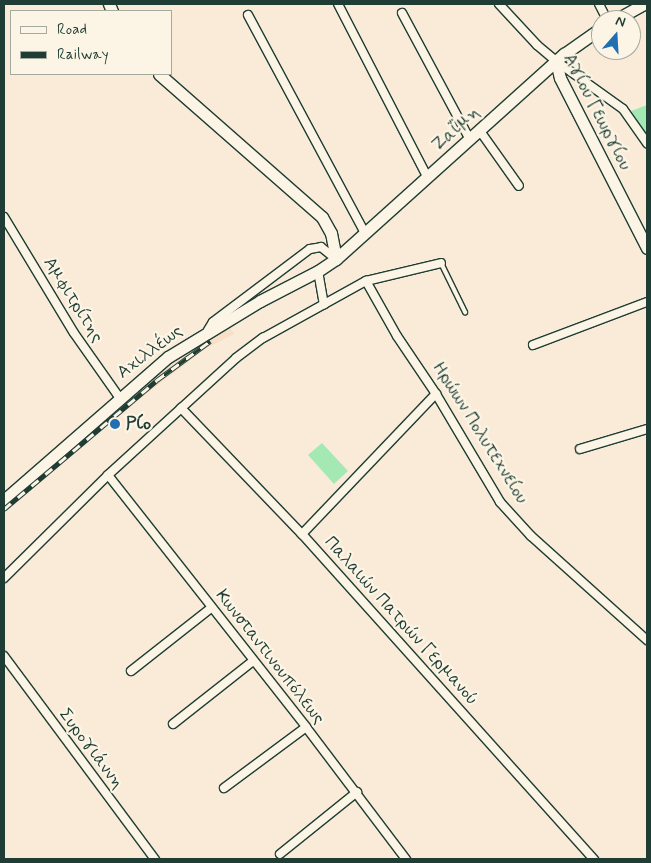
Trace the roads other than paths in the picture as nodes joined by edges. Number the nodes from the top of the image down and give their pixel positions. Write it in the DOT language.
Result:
graph roads {
  1 [pos="338,4"];
  2 [pos="499,4"];
  3 [pos="644,4"];
  4 [pos="633,10"];
  5 [pos="402,13"];
  6 [pos="248,15"];
  7 [pos="591,36"];
  8 [pos="556,62"];
  9 [pos="161,75"];
  10 [pos="480,131"];
  11 [pos="470,140"];
  12 [pos="647,143"];
  13 [pos="428,178"];
  14 [pos="519,186"];
  15 [pos="4,217"];
  16 [pos="364,233"];
  17 [pos="647,248"];
  18 [pos="336,259"];
  19 [pos="441,263"];
  20 [pos="318,271"];
  21 [pos="366,281"];
  22 [pos="647,302"];
  23 [pos="324,304"];
  24 [pos="465,312"];
  25 [pos="208,332"];
  26 [pos="533,345"];
  27 [pos="436,394"];
  28 [pos="119,397"];
  29 [pos="181,408"];
  30 [pos="647,429"];
  31 [pos="580,449"];
  32 [pos="108,475"];
  33 [pos="4,500"];
  34 [pos="302,534"];
  35 [pos="4,578"];
  36 [pos="211,608"];
  37 [pos="647,640"];
  38 [pos="4,656"];
  39 [pos="253,661"];
  40 [pos="131,671"];
  41 [pos="173,724"];
  42 [pos="306,727"];
  43 [pos="224,788"];
  44 [pos="357,792"];
  45 [pos="280,854"];
  46 [pos="155,859"];
  47 [pos="406,859"];
  48 [pos="594,859"];
  1 -- 13 [label="street"];
  2 -- 8 [label="street, Αγίου Γεωργίου"];
  3 -- 4 [label="street"];
  5 -- 11 [label="street"];
  6 -- 16 [label="street"];
  7 -- 8 [label="street, Ζαΐμη"];
  8 -- 10 [label="street, Ζαΐμη"];
  8 -- 12 [label="street"];
  8 -- 17 [label="street, Αγίου Γεωργίου"];
  9 -- 18 [label="street"];
  10 -- 11 [label="street, Ζαΐμη"];
  10 -- 14 [label="street"];
  11 -- 13 [label="street, Ζαΐμη"];
  13 -- 16 [label="street, Ζαΐμη"];
  15 -- 28 [label="street, Αμφιτρίτης"];
  16 -- 18 [label="street, Ζαΐμη"];
  18 -- 20 [label="street, Αχιλλέως"];
  18 -- 25 [label="street"];
  19 -- 21 [label="street"];
  19 -- 24 [label="lane"];
  20 -- 23 [label="street"];
  20 -- 25 [label="street, Αχιλλέως"];
  21 -- 23 [label="street"];
  21 -- 27 [label="street, Ηρώων Πολυτεχνείου"];
  22 -- 26 [label="street"];
  23 -- 29 [label="street"];
  25 -- 28 [label="street, Αχιλλέως"];
  27 -- 34 [label="street"];
  27 -- 37 [label="street, Ηρώων Πολυτεχνείου"];
  28 -- 33 [label="street, Αχιλλέως"];
  29 -- 32 [label="street"];
  29 -- 34 [label="street, Παλαιών Πατρών Γερμανού"];
  30 -- 31 [label="street"];
  32 -- 35 [label="street"];
  32 -- 36 [label="street, Κωνσταντινουπόλεως"];
  34 -- 48 [label="street, Παλαιών Πατρών Γερμανού"];
  36 -- 39 [label="street, Κωνσταντινουπόλεως"];
  36 -- 40 [label="street"];
  38 -- 46 [label="street, Συρογιάννη"];
  39 -- 41 [label="street"];
  39 -- 42 [label="street, Κωνσταντινουπόλεως"];
  42 -- 43 [label="street"];
  42 -- 44 [label="street, Κωνσταντινουπόλεως"];
  44 -- 45 [label="street"];
  44 -- 47 [label="street, Κωνσταντινουπόλεως"];
}
